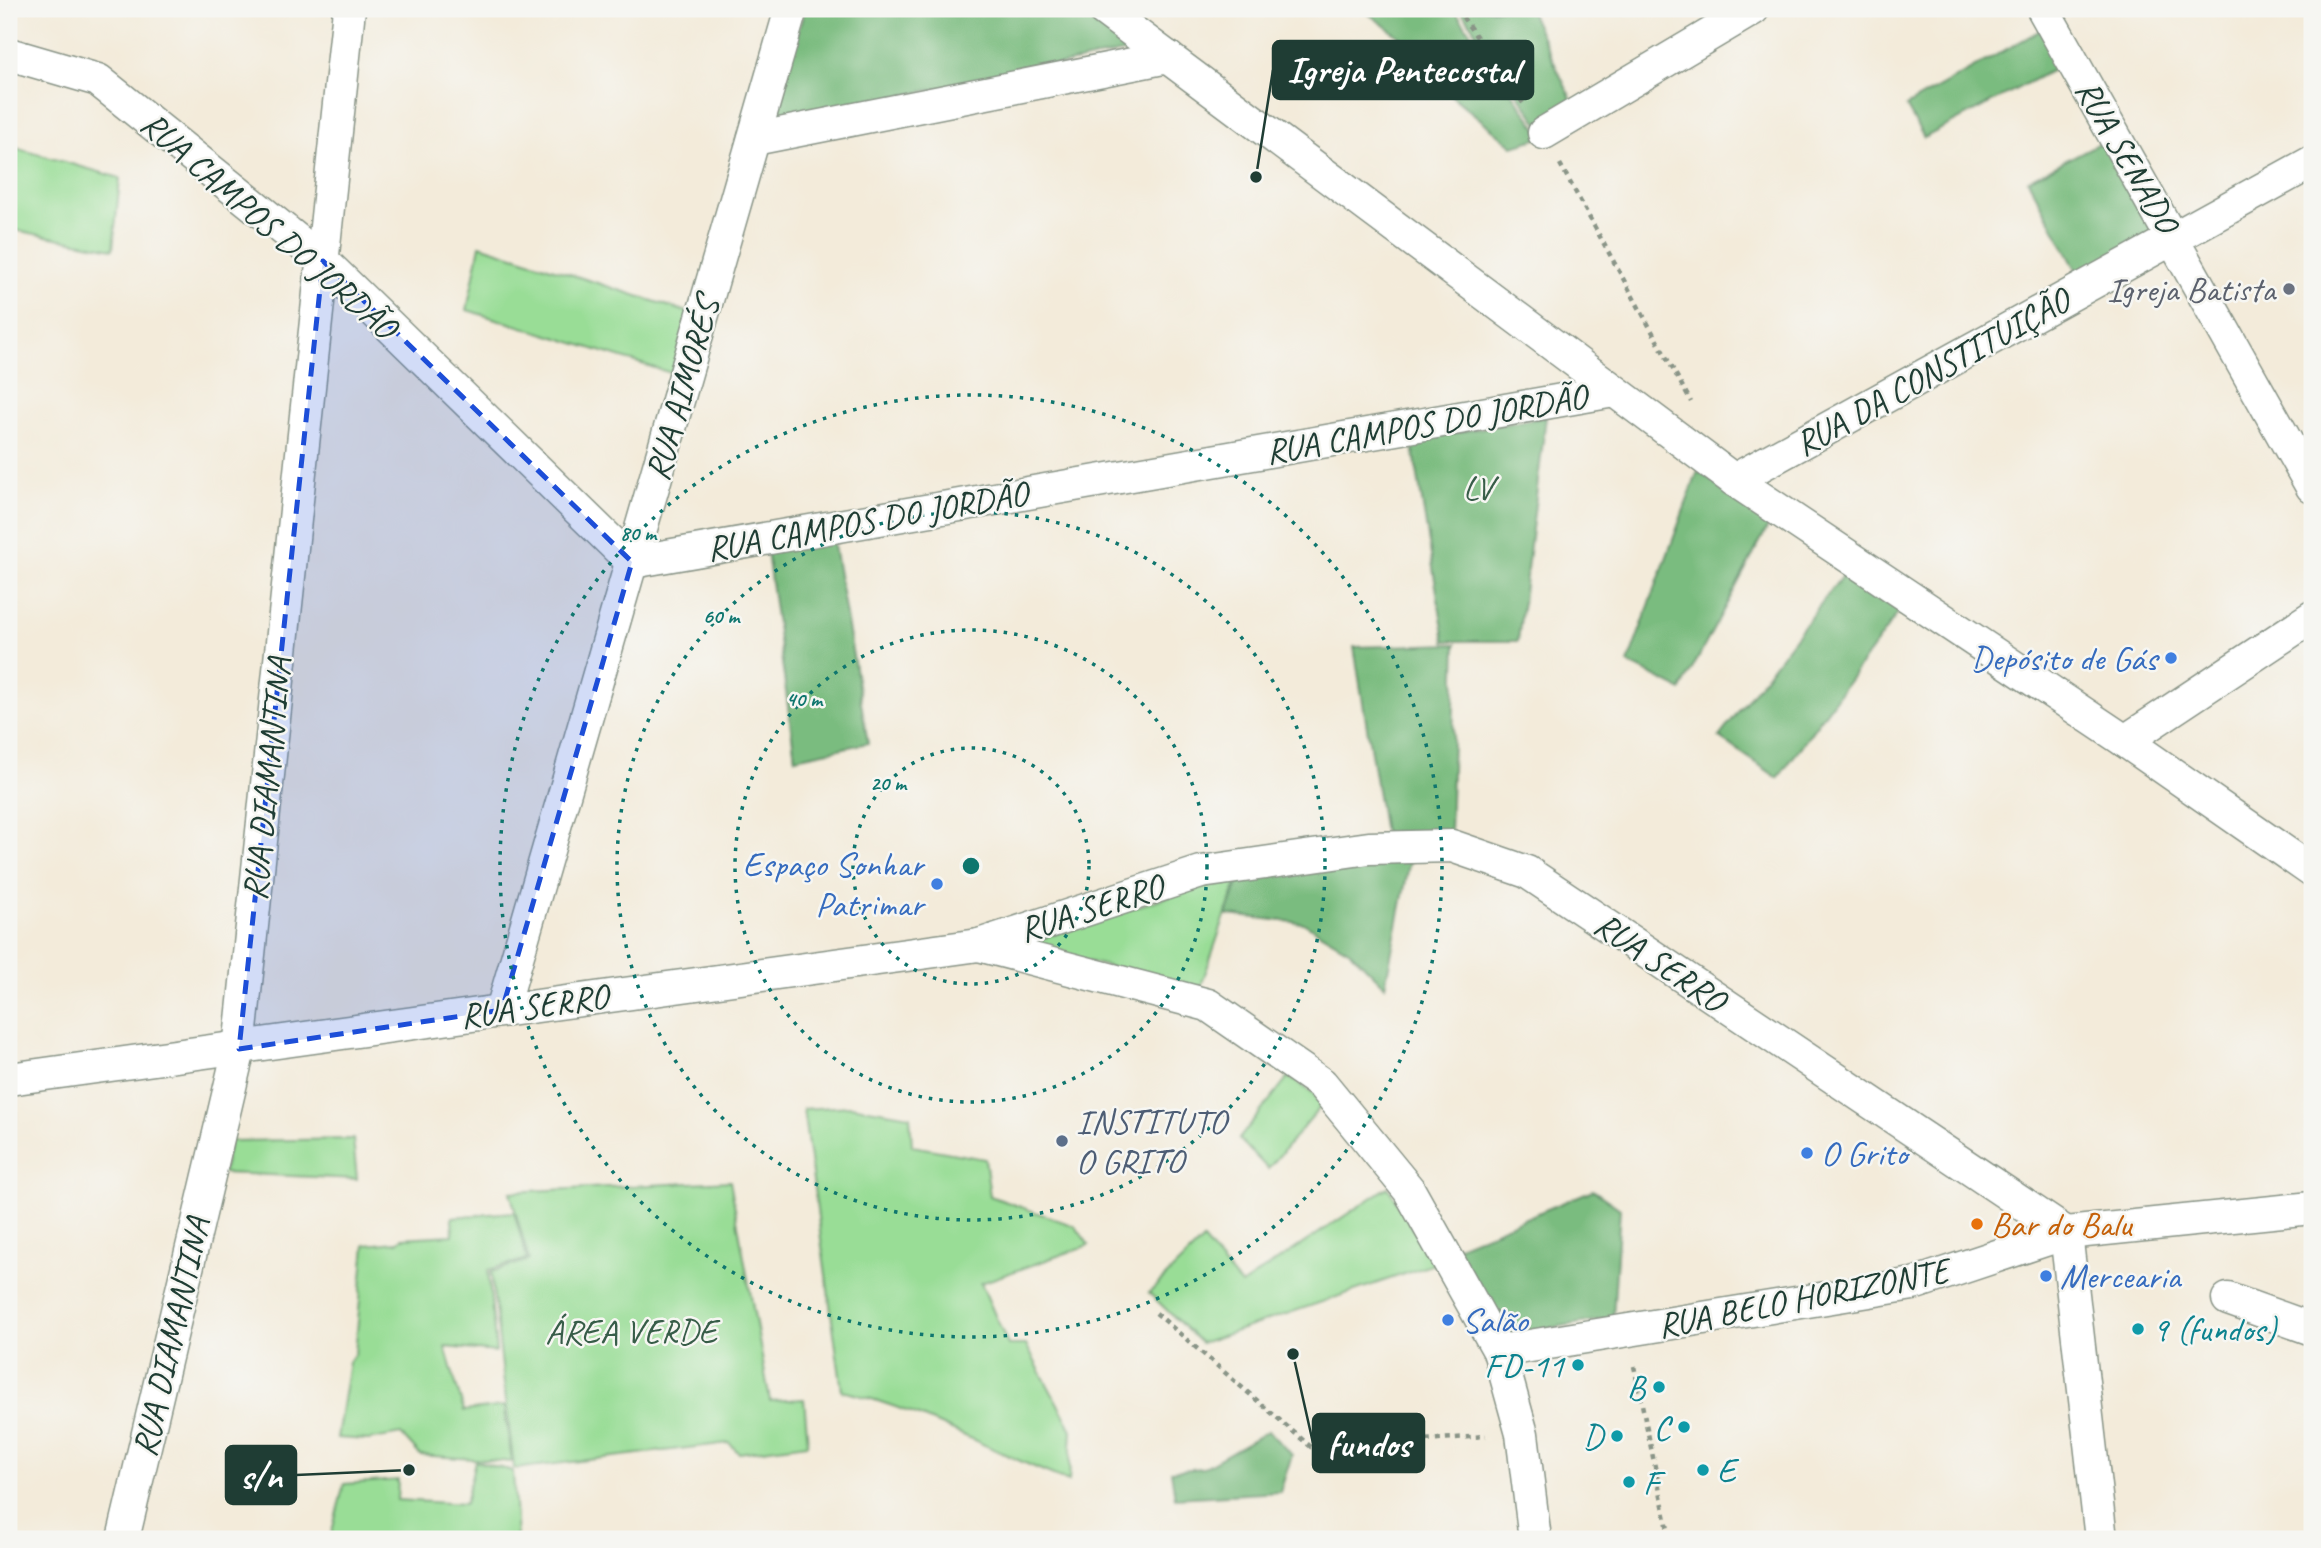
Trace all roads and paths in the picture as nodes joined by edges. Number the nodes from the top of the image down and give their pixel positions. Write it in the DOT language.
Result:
graph roads {
  1 [pos="349,9"];
  2 [pos="791,9"];
  3 [pos="1103,9"];
  4 [pos="1457,9"];
  5 [pos="1754,9"];
  6 [pos="2043,9"];
  7 [pos="9,54"];
  8 [pos="1168,57"];
  9 [pos="1544,133"];
  10 [pos="754,139"];
  11 [pos="2312,162"];
  12 [pos="2175,239"];
  13 [pos="323,261"];
  14 [pos="1614,391"];
  15 [pos="1694,407"];
  16 [pos="1734,480"];
  17 [pos="2312,487"];
  18 [pos="632,562"];
  19 [pos="2312,617"];
  20 [pos="2126,741"];
  21 [pos="2312,872"];
  22 [pos="979,945"];
  23 [pos="502,1010"];
  24 [pos="239,1049"];
  25 [pos="9,1079"];
  26 [pos="2312,1209"];
  27 [pos="2066,1233"];
  28 [pos="2228,1299"];
  29 [pos="1156,1313"];
  30 [pos="2312,1329"];
  31 [pos="1627,1330"];
  32 [pos="1499,1351"];
  33 [pos="1522,1434"];
  34 [pos="123,1539"];
  35 [pos="1535,1539"];
  36 [pos="1670,1539"];
  37 [pos="2101,1539"];
  1 -- 13 [label="street, RUA DIAMANTINA"];
  2 -- 10 [label="street, RUA AIMORÉS"];
  3 -- 8 [label="street"];
  4 -- 9 [label="path"];
  5 -- 9 [label="street"];
  6 -- 12 [label="street, RUA SENADO"];
  7 -- 13 [label="street, RUA CAMPOS DO JORDÃO"];
  8 -- 10 [label="street"];
  8 -- 14 [label="street"];
  9 -- 15 [label="path"];
  10 -- 18 [label="street, RUA AIMORÉS"];
  11 -- 12 [label="street, RUA DA CONSTITUIÇÃO"];
  12 -- 16 [label="street, RUA DA CONSTITUIÇÃO"];
  12 -- 17 [label="street, RUA SENADO"];
  13 -- 18 [label="street, RUA CAMPOS DO JORDÃO"];
  13 -- 24 [label="street, RUA DIAMANTINA"];
  14 -- 16 [label="street"];
  14 -- 18 [label="street, RUA CAMPOS DO JORDÃO"];
  16 -- 20 [label="street"];
  18 -- 23 [label="street, RUA AIMORÉS"];
  19 -- 20 [label="street"];
  20 -- 21 [label="street"];
  22 -- 23 [label="street, RUA SERRO"];
  22 -- 27 [label="street, RUA SERRO"];
  22 -- 32 [label="street"];
  23 -- 24 [label="street, RUA SERRO"];
  24 -- 25 [label="street, RUA SERRO"];
  24 -- 34 [label="street, RUA DIAMANTINA"];
  26 -- 27 [label="street, RUA BELO HORIZONTE"];
  27 -- 31 [label="street, RUA BELO HORIZONTE"];
  27 -- 37 [label="street"];
  28 -- 30 [label="street"];
  29 -- 33 [label="path"];
  31 -- 32 [label="street, RUA BELO HORIZONTE"];
  31 -- 36 [label="path"];
  32 -- 33 [label="street"];
  33 -- 35 [label="street"];
}
